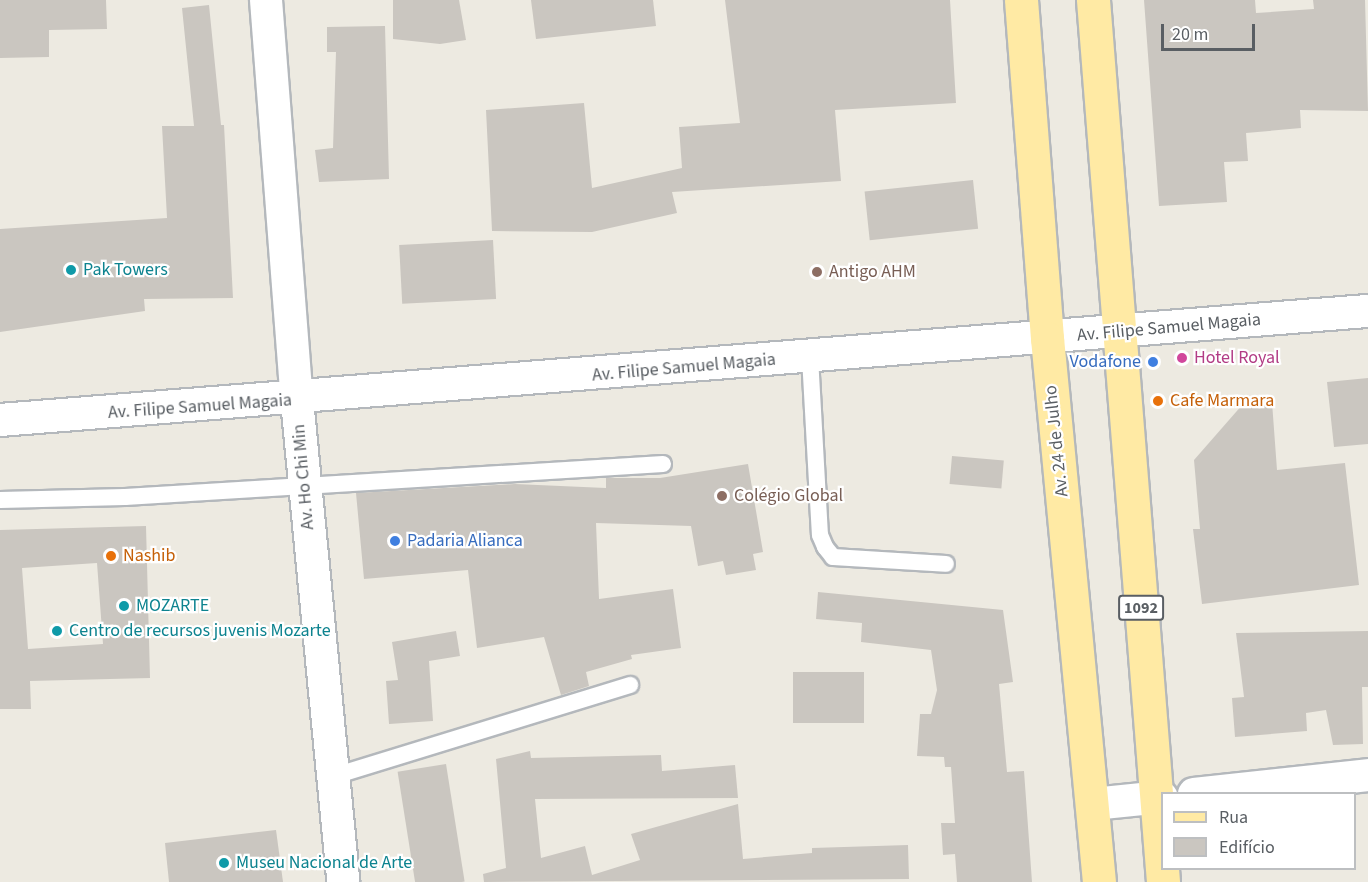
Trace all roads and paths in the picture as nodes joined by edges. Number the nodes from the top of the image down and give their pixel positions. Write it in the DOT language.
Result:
graph roads {
  1 [pos="266,0"];
  2 [pos="1021,0"];
  3 [pos="1093,0"];
  4 [pos="1368,311"];
  5 [pos="1118,334"];
  6 [pos="1047,338"];
  7 [pos="810,357"];
  8 [pos="297,400"];
  9 [pos="0,420"];
  10 [pos="663,464"];
  11 [pos="305,486"];
  12 [pos="0,500"];
  13 [pos="946,564"];
  14 [pos="630,685"];
  15 [pos="1368,775"];
  16 [pos="331,777"];
  17 [pos="1212,792"];
  18 [pos="1160,797"];
  19 [pos="1093,804"];
  20 [pos="1161,825"];
  21 [pos="342,882"];
  22 [pos="1100,882"];
  1 -- 8 [label="street, Av. Ho Chi Min"];
  2 -- 6 [label="main road, Av. 24 de Julho"];
  3 -- 5 [label="main road, 1092"];
  4 -- 5 [label="street, Av. Filipe Samuel Magaia"];
  5 -- 6 [label="street, Av. Filipe Samuel Magaia"];
  5 -- 18 [label="main road, 1092"];
  6 -- 7 [label="street, Av. Filipe Samuel Magaia"];
  6 -- 19 [label="main road, Av. 24 de Julho"];
  7 -- 8 [label="street, Av. Filipe Samuel Magaia"];
  7 -- 13 [label="lane"];
  8 -- 9 [label="street, Av. Filipe Samuel Magaia"];
  8 -- 11 [label="street, Av. Ho Chi Min"];
  10 -- 11 [label="lane"];
  11 -- 12 [label="lane"];
  11 -- 16 [label="street, Av. Ho Chi Min"];
  14 -- 16 [label="lane"];
  15 -- 17 [label="street"];
  16 -- 21 [label="street, Av. Ho Chi Min"];
  18 -- 19 [label="street"];
  18 -- 20 [label="main road, 1092"];
  19 -- 22 [label="main road, Av. 24 de Julho"];
}
